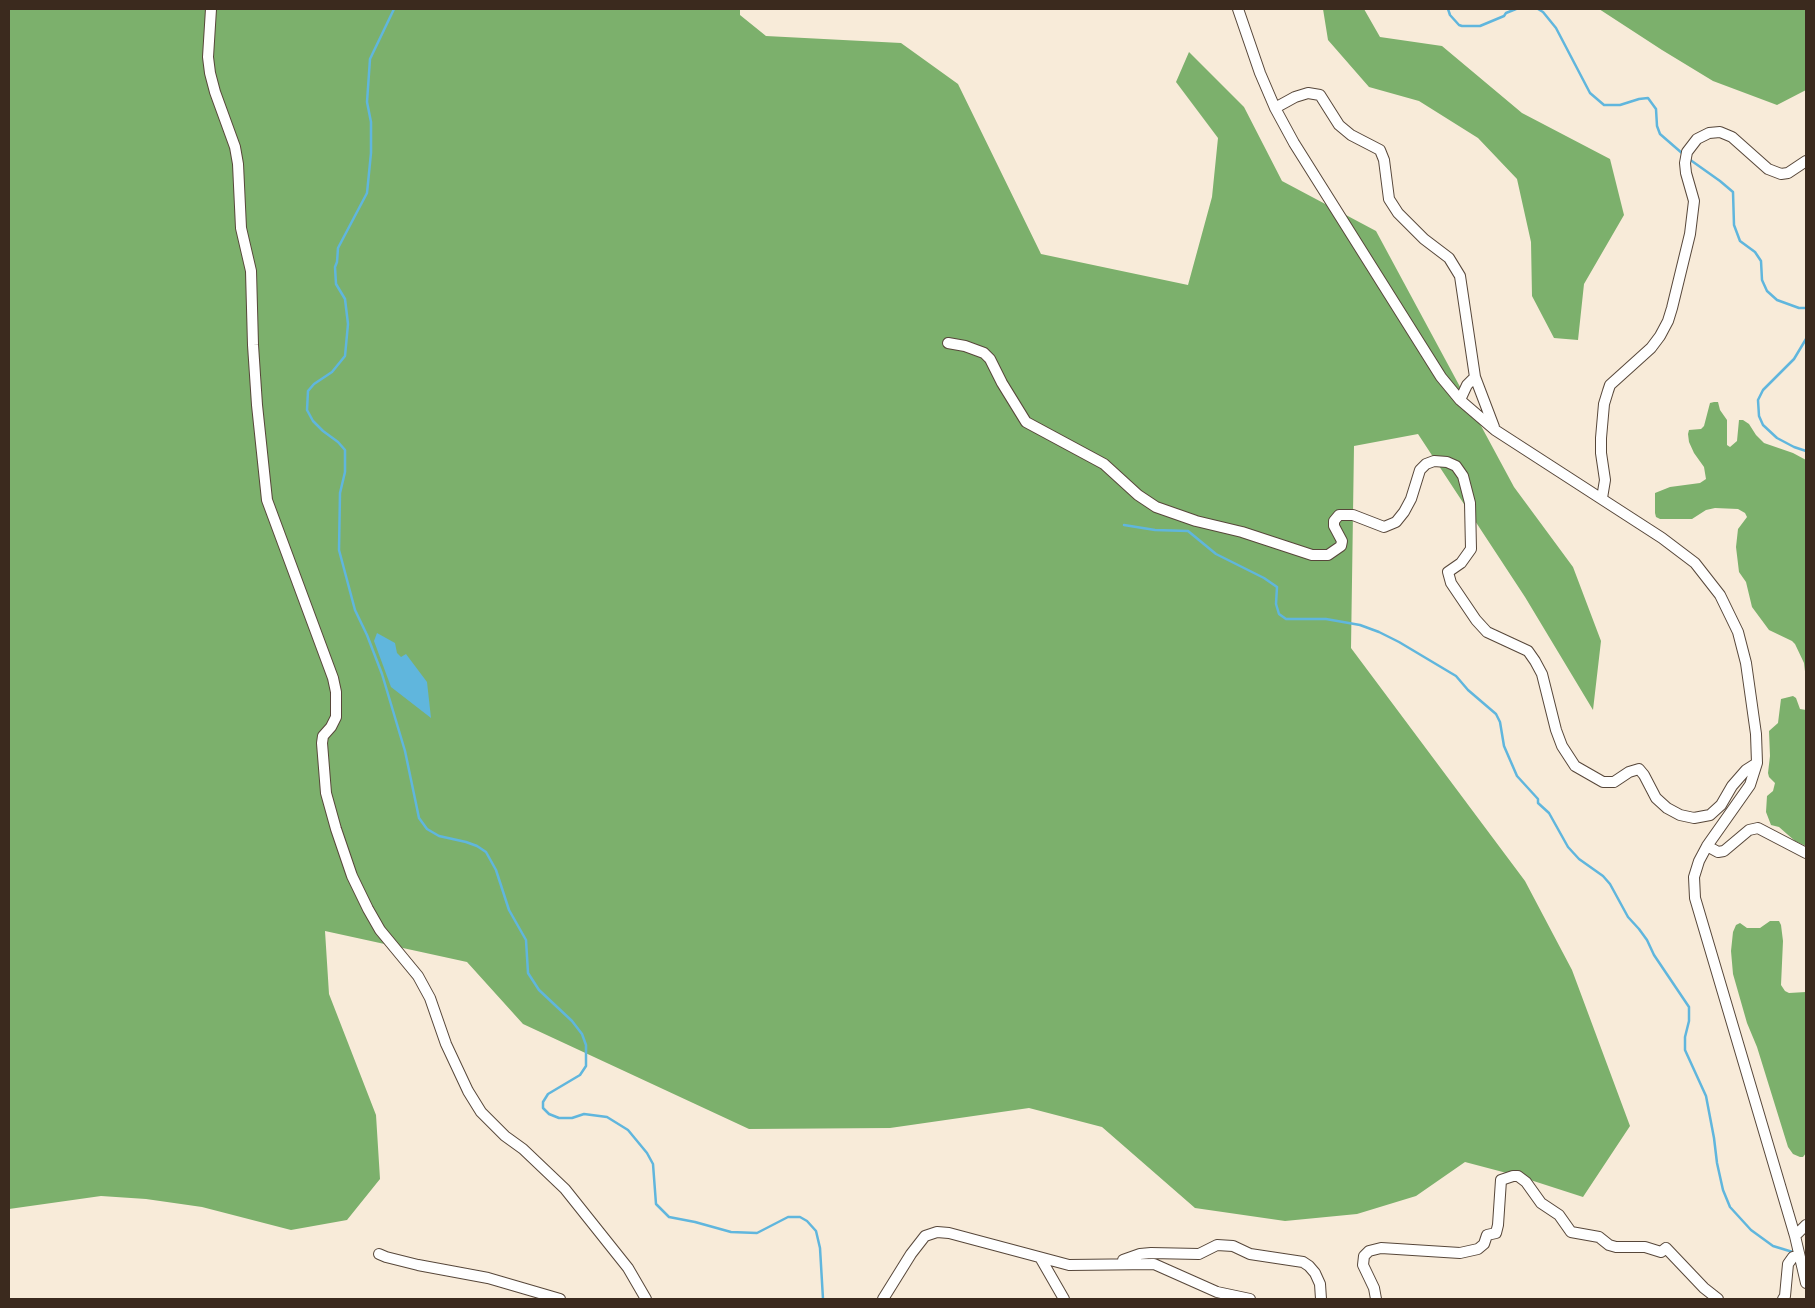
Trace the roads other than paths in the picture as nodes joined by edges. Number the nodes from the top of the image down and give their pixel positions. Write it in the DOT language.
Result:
graph roads {
  1 [pos="211,9"];
  2 [pos="1238,9"];
  3 [pos="1275,108"];
  4 [pos="1806,161"];
  5 [pos="948,343"];
  6 [pos="1476,377"];
  7 [pos="1460,400"];
  8 [pos="1495,430"];
  9 [pos="1602,498"];
  10 [pos="1757,763"];
  11 [pos="1707,846"];
  12 [pos="1806,853"];
  13 [pos="1806,1224"];
  14 [pos="1795,1236"];
  15 [pos="379,1254"];
  16 [pos="1799,1256"];
  17 [pos="1041,1258"];
  18 [pos="1113,1265"];
  19 [pos="1806,1283"];
  20 [pos="560,1299"];
  21 [pos="646,1299"];
  22 [pos="883,1299"];
  23 [pos="1064,1299"];
  24 [pos="1250,1299"];
  25 [pos="1321,1299"];
  26 [pos="1376,1299"];
  27 [pos="1718,1299"];
  28 [pos="1783,1299"];
  1 -- 21 [label="street"];
  2 -- 3 [label="street"];
  3 -- 6 [label="street"];
  3 -- 7 [label="street"];
  4 -- 9 [label="street"];
  5 -- 10 [label="street"];
  6 -- 7 [label="street"];
  6 -- 8 [label="street"];
  7 -- 8 [label="street"];
  8 -- 9 [label="street"];
  9 -- 10 [label="street"];
  10 -- 11 [label="street"];
  11 -- 12 [label="street"];
  11 -- 14 [label="street"];
  13 -- 14 [label="street"];
  14 -- 16 [label="street"];
  15 -- 20 [label="street"];
  16 -- 19 [label="street"];
  16 -- 28 [label="street"];
  17 -- 18 [label="street"];
  17 -- 22 [label="street"];
  17 -- 23 [label="street"];
  18 -- 24 [label="street"];
  18 -- 25 [label="street"];
  26 -- 27 [label="street"];
}
